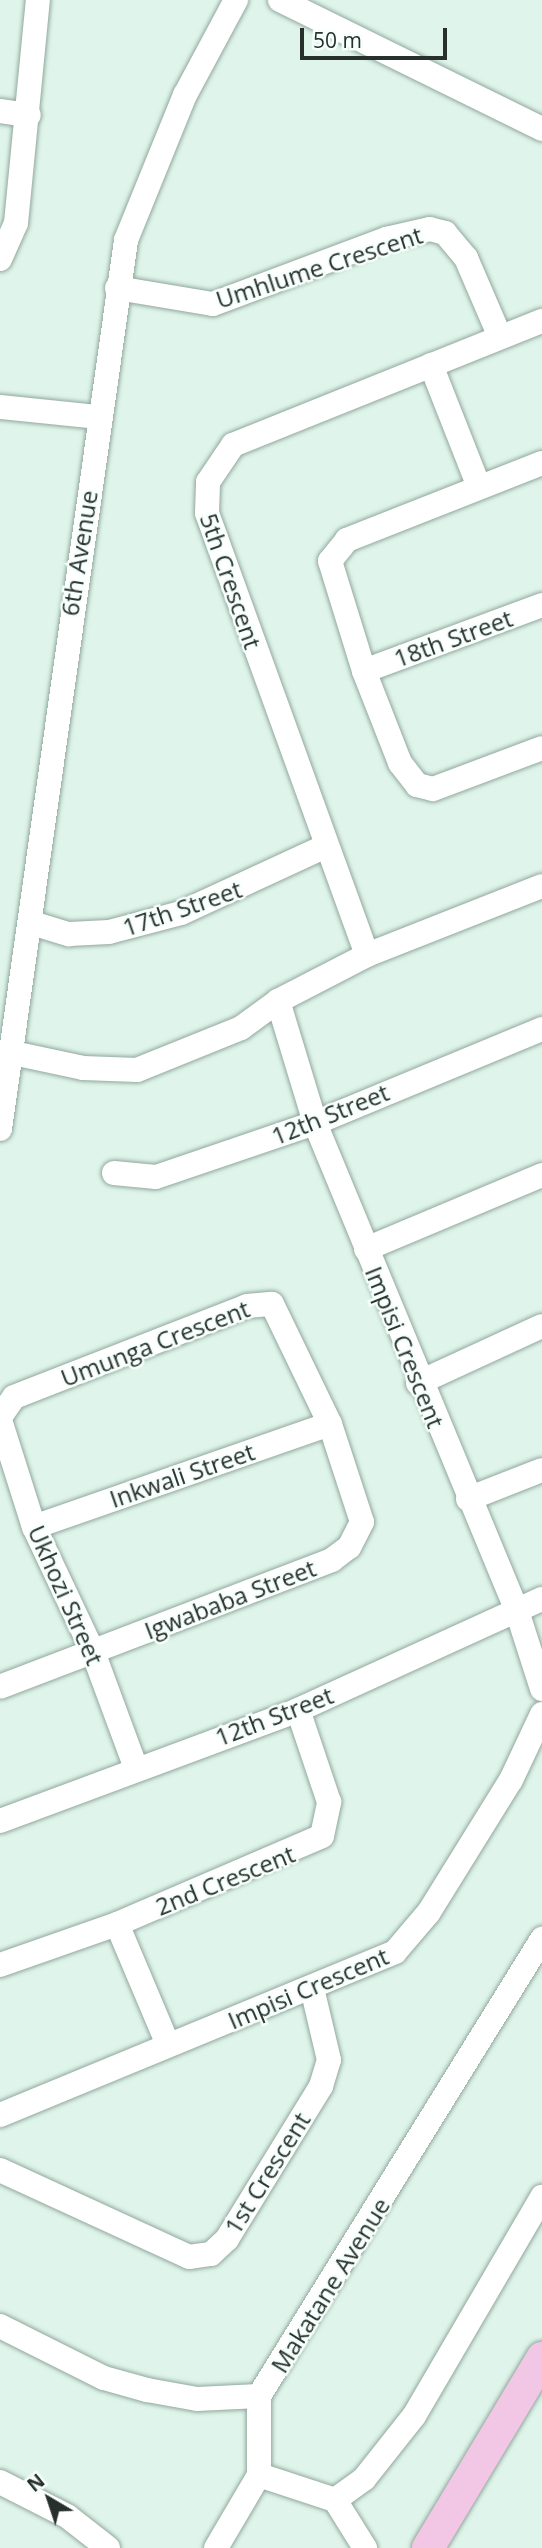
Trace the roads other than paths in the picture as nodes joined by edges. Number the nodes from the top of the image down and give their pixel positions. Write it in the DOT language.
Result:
graph roads {
  1 [pos="38,0"];
  2 [pos="236,0"];
  3 [pos="280,0"];
  4 [pos="0,111"];
  5 [pos="29,115"];
  6 [pos="542,129"];
  7 [pos="0,259"];
  8 [pos="117,288"];
  9 [pos="542,321"];
  10 [pos="499,337"];
  11 [pos="431,365"];
  12 [pos="0,407"];
  13 [pos="99,417"];
  14 [pos="542,463"];
  15 [pos="479,487"];
  16 [pos="542,605"];
  17 [pos="364,671"];
  18 [pos="542,748"];
  19 [pos="324,847"];
  20 [pos="542,886"];
  21 [pos="32,923"];
  22 [pos="367,955"];
  23 [pos="278,1001"];
  24 [pos="542,1029"];
  25 [pos="13,1053"];
  26 [pos="315,1123"];
  27 [pos="0,1129"];
  28 [pos="114,1173"];
  29 [pos="542,1175"];
  30 [pos="366,1249"];
  31 [pos="542,1326"];
  32 [pos="418,1383"];
  33 [pos="2,1414"];
  34 [pos="330,1424"];
  35 [pos="542,1470"];
  36 [pos="468,1499"];
  37 [pos="34,1527"];
  38 [pos="359,1534"];
  39 [pos="542,1599"];
  40 [pos="517,1612"];
  41 [pos="93,1651"];
  42 [pos="0,1687"];
  43 [pos="542,1689"];
  44 [pos="298,1710"];
  45 [pos="542,1714"];
  46 [pos="136,1768"];
  47 [pos="0,1821"];
  48 [pos="117,1924"];
  49 [pos="542,1939"];
  50 [pos="0,1965"];
  51 [pos="312,1988"];
  52 [pos="168,2045"];
  53 [pos="0,2115"];
  54 [pos="0,2170"];
  55 [pos="542,2197"];
  56 [pos="0,2326"];
  57 [pos="542,2358"];
  58 [pos="259,2396"];
  59 [pos="259,2475"];
  60 [pos="0,2482"];
  61 [pos="335,2500"];
  62 [pos="108,2548"];
  63 [pos="216,2548"];
  64 [pos="365,2548"];
  65 [pos="428,2548"];
  1 -- 5 [label="street"];
  2 -- 8 [label="street, 6th Avenue"];
  3 -- 6 [label="street"];
  4 -- 5 [label="street"];
  5 -- 7 [label="street"];
  8 -- 10 [label="street, Umhlume Crescent"];
  8 -- 13 [label="street, 6th Avenue"];
  9 -- 10 [label="street, 5th Crescent"];
  10 -- 11 [label="street, 5th Crescent"];
  11 -- 15 [label="street"];
  11 -- 19 [label="street, 5th Crescent"];
  12 -- 13 [label="street"];
  13 -- 21 [label="street, 6th Avenue"];
  14 -- 15 [label="street"];
  15 -- 17 [label="street"];
  16 -- 17 [label="street, 18th Street"];
  17 -- 18 [label="street"];
  19 -- 21 [label="street, 17th Street"];
  19 -- 22 [label="street, 5th Crescent"];
  20 -- 22 [label="street"];
  21 -- 25 [label="street, 6th Avenue"];
  22 -- 23 [label="street"];
  23 -- 25 [label="street"];
  23 -- 26 [label="street, Impisi Crescent"];
  24 -- 26 [label="street, 12th Street"];
  25 -- 27 [label="street, 6th Avenue"];
  26 -- 28 [label="street, 12th Street"];
  26 -- 30 [label="street, Impisi Crescent"];
  29 -- 30 [label="street"];
  30 -- 32 [label="street, Impisi Crescent"];
  31 -- 32 [label="street"];
  32 -- 36 [label="street, Impisi Crescent"];
  33 -- 34 [label="street, Umunga Crescent"];
  33 -- 37 [label="street, Ukhozi Street"];
  34 -- 37 [label="street, Inkwali Street"];
  34 -- 38 [label="street, Umunga Crescent"];
  35 -- 36 [label="street"];
  36 -- 40 [label="street, Impisi Crescent"];
  37 -- 41 [label="street, Ukhozi Street"];
  38 -- 41 [label="street, Igwababa Street"];
  39 -- 40 [label="street, 12th Street"];
  40 -- 43 [label="street, Impisi Crescent"];
  40 -- 44 [label="street, 12th Street"];
  41 -- 42 [label="street, Igwababa Street"];
  41 -- 46 [label="street, Ukhozi Street"];
  44 -- 46 [label="street, 12th Street"];
  44 -- 48 [label="street, 2nd Crescent"];
  45 -- 51 [label="street, Impisi Crescent"];
  46 -- 47 [label="street, 12th Street"];
  48 -- 50 [label="street, 2nd Crescent"];
  48 -- 52 [label="street"];
  49 -- 58 [label="street, Makatane Avenue"];
  51 -- 52 [label="street, Impisi Crescent"];
  51 -- 54 [label="street, 1st Crescent"];
  52 -- 53 [label="street, Impisi Crescent"];
  55 -- 61 [label="street"];
  56 -- 58 [label="street, Makatane Avenue"];
  57 -- 65 [label="main road"];
  58 -- 59 [label="street"];
  59 -- 61 [label="street"];
  59 -- 63 [label="street"];
  60 -- 62 [label="street"];
  61 -- 64 [label="street"];
}
